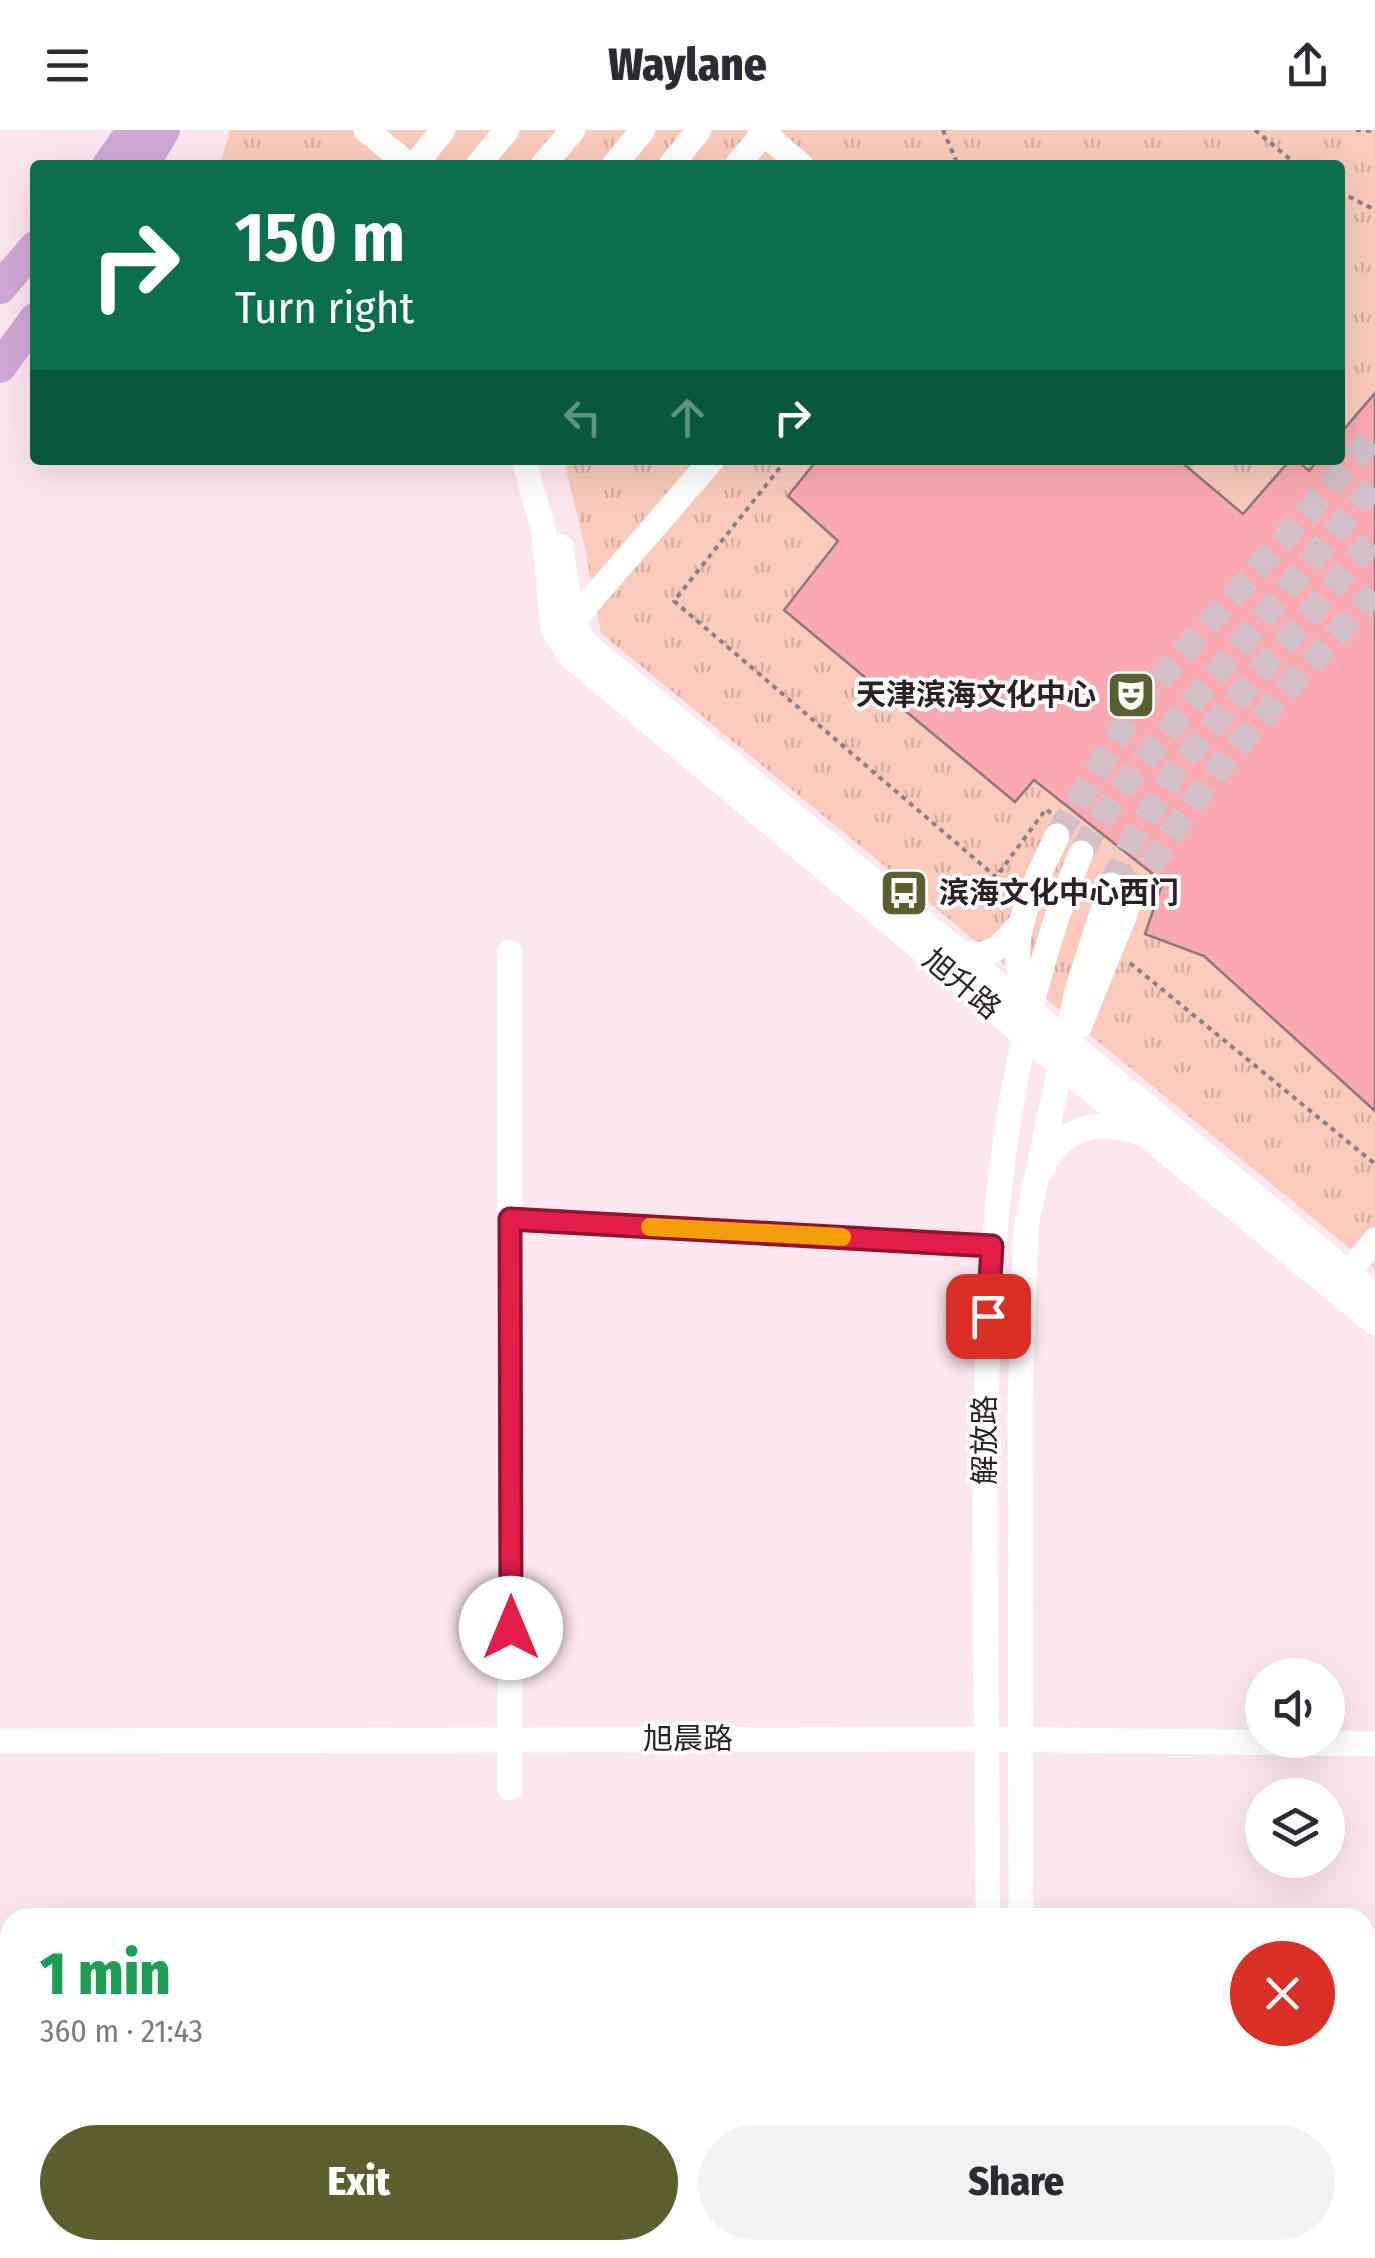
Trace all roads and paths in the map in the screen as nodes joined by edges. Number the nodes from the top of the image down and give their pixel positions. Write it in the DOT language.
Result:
graph roads {
  1 [pos="164,130"];
  2 [pos="443,130"];
  3 [pos="507,130"];
  4 [pos="573,130"];
  5 [pos="643,130"];
  6 [pos="699,130"];
  7 [pos="943,130"];
  8 [pos="1255,130"];
  9 [pos="1356,130"];
  10 [pos="371,132"];
  11 [pos="762,132"];
  12 [pos="1375,132"];
  13 [pos="127,158"];
  14 [pos="406,160"];
  15 [pos="416,160"];
  16 [pos="482,160"];
  17 [pos="548,160"];
  18 [pos="618,160"];
  19 [pos="675,160"];
  20 [pos="741,160"];
  21 [pos="796,160"];
  22 [pos="956,160"];
  23 [pos="1290,160"];
  24 [pos="1345,195"];
  25 [pos="1375,210"];
  26 [pos="30,252"];
  27 [pos="0,288"];
  28 [pos="30,327"];
  29 [pos="0,367"];
  30 [pos="525,465"];
  31 [pos="541,465"];
  32 [pos="708,465"];
  33 [pos="782,465"];
  34 [pos="564,630"];
  35 [pos="1046,809"];
  36 [pos="1057,836"];
  37 [pos="1082,854"];
  38 [pos="1121,892"];
  39 [pos="1023,921"];
  40 [pos="510,952"];
  41 [pos="954,952"];
  42 [pos="1121,956"];
  43 [pos="1028,1025"];
  44 [pos="1063,1051"];
  45 [pos="1151,1137"];
  46 [pos="1375,1164"];
  47 [pos="1034,1190"];
  48 [pos="510,1219"];
  49 [pos="1375,1240"];
  50 [pos="992,1246"];
  51 [pos="1342,1281"];
  52 [pos="1374,1314"];
  53 [pos="512,1740"];
  54 [pos="986,1740"];
  55 [pos="1020,1740"];
  56 [pos="0,1741"];
  57 [pos="1375,1744"];
  58 [pos="510,1788"];
  59 [pos="988,1908"];
  60 [pos="1021,1908"];
  1 -- 13 [label="main road"];
  2 -- 15 [label="street"];
  3 -- 16 [label="street"];
  4 -- 17 [label="street"];
  5 -- 18 [label="street"];
  6 -- 19 [label="street"];
  7 -- 22 [label="path"];
  8 -- 23 [label="path"];
  9 -- 12 [label="path"];
  10 -- 14 [label="street"];
  11 -- 20 [label="street"];
  11 -- 21 [label="street"];
  24 -- 25 [label="path"];
  26 -- 27 [label="main road"];
  28 -- 29 [label="main road"];
  30 -- 34 [label="street"];
  31 -- 34 [label="street"];
  32 -- 34 [label="street"];
  33 -- 35 [label="path"];
  34 -- 41 [label="street, 旭升路"];
  34 -- 43 [label="street, 旭升路"];
  36 -- 39 [label="street"];
  37 -- 43 [label="street, 解放路"];
  38 -- 44 [label="street"];
  39 -- 41 [label="street"];
  39 -- 43 [label="street"];
  40 -- 48 [label="street"];
  41 -- 43 [label="street, 旭升路"];
  42 -- 46 [label="path"];
  43 -- 44 [label="street, 旭升路"];
  43 -- 50 [label="street, 解放路"];
  44 -- 45 [label="street, 旭升路"];
  44 -- 47 [label="street, 解放路"];
  44 -- 51 [label="street, 旭升路"];
  45 -- 47 [label="street"];
  45 -- 51 [label="street, 旭升路"];
  47 -- 55 [label="street, 解放路"];
  48 -- 50 [label="street"];
  48 -- 53 [label="street"];
  49 -- 51 [label="street"];
  50 -- 54 [label="street, 解放路"];
  51 -- 52 [label="street, 旭升路"];
  53 -- 54 [label="street, 旭晨路"];
  53 -- 56 [label="street, 旭晨路"];
  53 -- 58 [label="street"];
  54 -- 55 [label="street, 旭晨路"];
  54 -- 59 [label="street, 解放路"];
  55 -- 57 [label="street, 旭晨路"];
  55 -- 60 [label="street, 解放路"];
}
